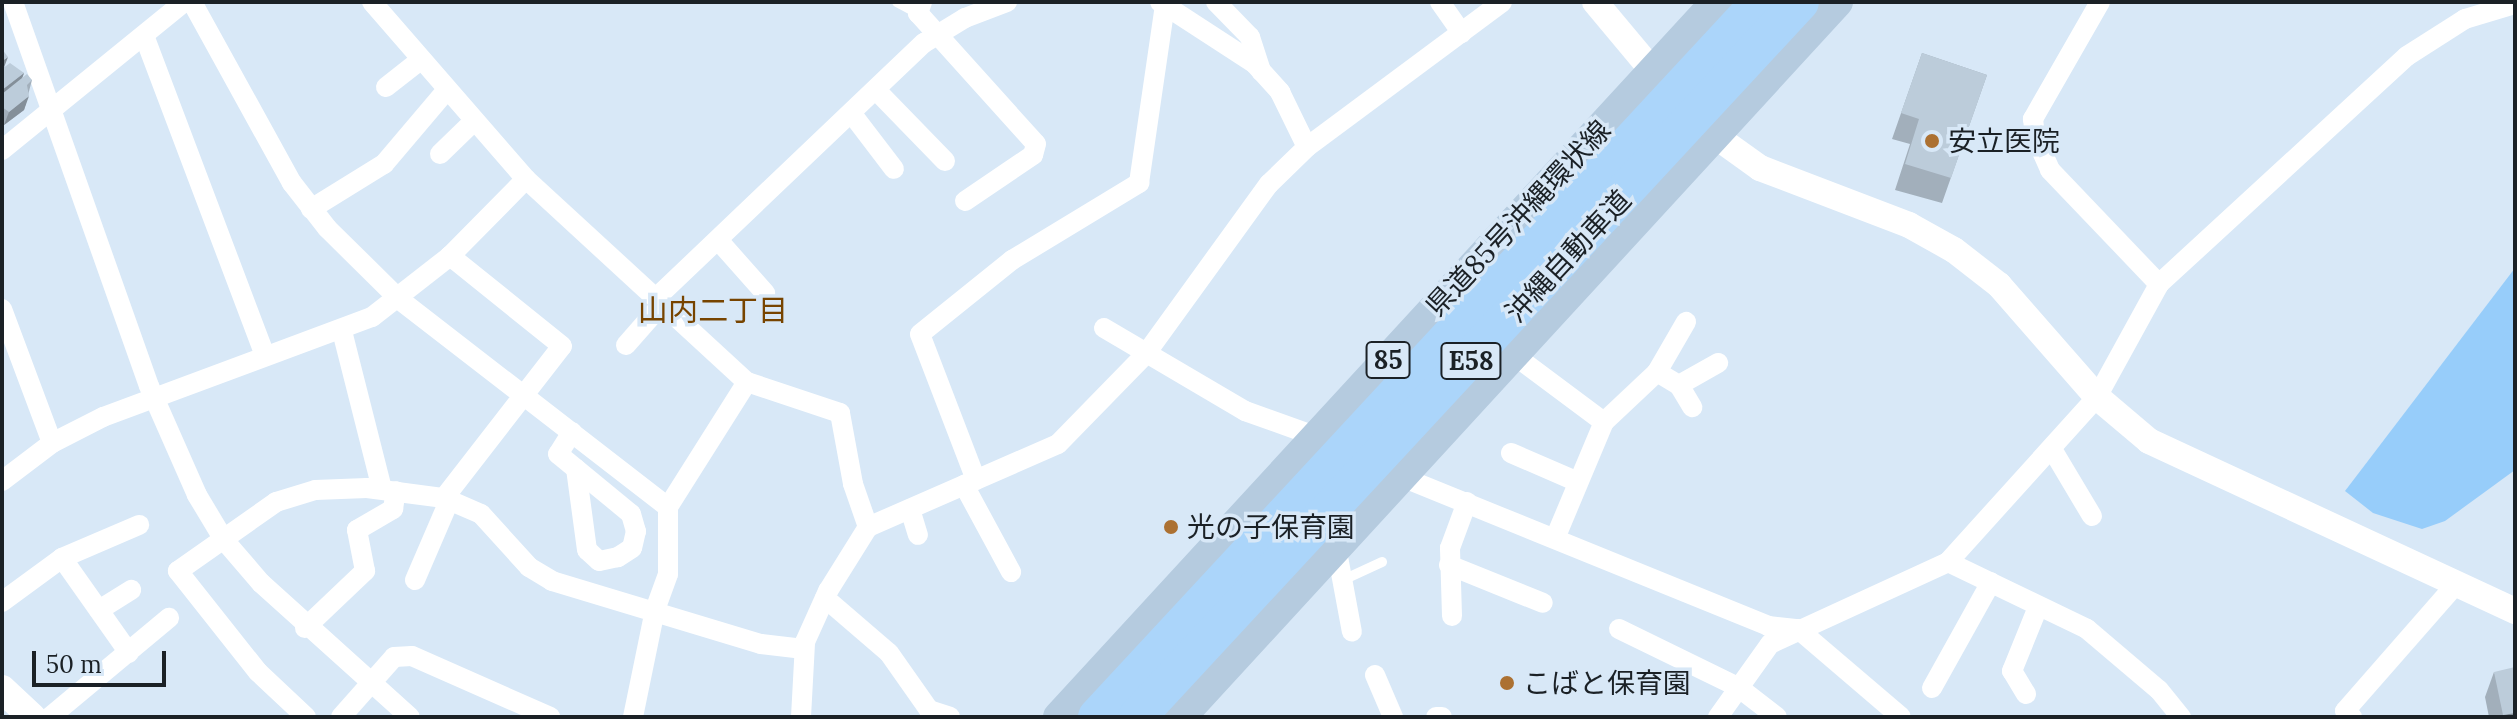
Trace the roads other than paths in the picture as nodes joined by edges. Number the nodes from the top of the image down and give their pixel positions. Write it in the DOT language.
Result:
graph roads {
  1 [pos="13,2"];
  2 [pos="184,2"];
  3 [pos="192,2"];
  4 [pos="372,2"];
  5 [pos="897,2"];
  6 [pos="1007,2"];
  7 [pos="1216,2"];
  8 [pos="1440,2"];
  9 [pos="1502,2"];
  10 [pos="1595,2"];
  11 [pos="1717,2"];
  12 [pos="1760,2"];
  13 [pos="1800,2"];
  14 [pos="1837,2"];
  15 [pos="2100,2"];
  16 [pos="1163,3"];
  17 [pos="2515,4"];
  18 [pos="920,7"];
  19 [pos="1462,33"];
  20 [pos="936,34"];
  21 [pos="145,38"];
  22 [pos="419,61"];
  23 [pos="1261,71"];
  24 [pos="1652,72"];
  25 [pos="386,87"];
  26 [pos="876,90"];
  27 [pos="446,91"];
  28 [pos="52,110"];
  29 [pos="852,114"];
  30 [pos="474,121"];
  31 [pos="1711,139"];
  32 [pos="1307,147"];
  33 [pos="2,150"];
  34 [pos="440,154"];
  35 [pos="945,161"];
  36 [pos="894,169"];
  37 [pos="526,179"];
  38 [pos="965,201"];
  39 [pos="311,209"];
  40 [pos="718,240"];
  41 [pos="450,256"];
  42 [pos="2159,284"];
  43 [pos="765,293"];
  44 [pos="400,300"];
  45 [pos="659,301"];
  46 [pos="2,309"];
  47 [pos="1686,322"];
  48 [pos="1104,328"];
  49 [pos="342,331"];
  50 [pos="626,345"];
  51 [pos="265,355"];
  52 [pos="1145,355"];
  53 [pos="1514,355"];
  54 [pos="1718,363"];
  55 [pos="1657,372"];
  56 [pos="747,382"];
  57 [pos="1679,385"];
  58 [pos="525,396"];
  59 [pos="2097,397"];
  60 [pos="153,398"];
  61 [pos="1692,407"];
  62 [pos="1604,422"];
  63 [pos="572,432"];
  64 [pos="1328,441"];
  65 [pos="52,443"];
  66 [pos="2052,449"];
  67 [pos="1511,453"];
  68 [pos="576,469"];
  69 [pos="1399,476"];
  70 [pos="2,481"];
  71 [pos="1578,482"];
  72 [pos="970,483"];
  73 [pos="389,490"];
  74 [pos="446,499"];
  75 [pos="1467,502"];
  76 [pos="668,507"];
  77 [pos="910,509"];
  78 [pos="2092,516"];
  79 [pos="139,525"];
  80 [pos="868,527"];
  81 [pos="918,535"];
  82 [pos="1556,536"];
  83 [pos="224,540"];
  84 [pos="1336,546"];
  85 [pos="62,558"];
  86 [pos="1382,562"];
  87 [pos="1948,562"];
  88 [pos="1449,565"];
  89 [pos="1011,572"];
  90 [pos="415,580"];
  91 [pos="1343,580"];
  92 [pos="1991,582"];
  93 [pos="2456,584"];
  94 [pos="131,590"];
  95 [pos="825,598"];
  96 [pos="2,602"];
  97 [pos="1543,603"];
  98 [pos="2038,607"];
  99 [pos="99,610"];
  100 [pos="655,610"];
  101 [pos="2515,611"];
  102 [pos="1452,616"];
  103 [pos="169,618"];
  104 [pos="305,628"];
  105 [pos="1619,629"];
  106 [pos="1798,629"];
  107 [pos="1352,632"];
  108 [pos="804,649"];
  109 [pos="129,653"];
  110 [pos="1375,675"];
  111 [pos="370,682"];
  112 [pos="1738,687"];
  113 [pos="1932,688"];
  114 [pos="2026,694"];
  115 [pos="926,713"];
  116 [pos="2346,715"];
  117 [pos="50,717"];
  118 [pos="306,717"];
  119 [pos="341,717"];
  120 [pos="410,717"];
  121 [pos="550,717"];
  122 [pos="633,717"];
  123 [pos="801,717"];
  124 [pos="950,717"];
  125 [pos="1059,717"];
  126 [pos="1097,717"];
  127 [pos="1137,717"];
  128 [pos="1180,717"];
  129 [pos="1393,717"];
  130 [pos="1718,717"];
  131 [pos="1777,717"];
  132 [pos="1901,717"];
  133 [pos="2181,717"];
  1 -- 28 [label="street"];
  2 -- 21 [label="street"];
  3 -- 39 [label="street"];
  4 -- 22 [label="street"];
  5 -- 18 [label="lane"];
  6 -- 20 [label="street"];
  7 -- 23 [label="street"];
  8 -- 19 [label="street"];
  9 -- 19 [label="street"];
  10 -- 24 [label="street"];
  11 -- 24 [label="main road, 県道85号沖縄環状線 / 85"];
  12 -- 126 [label="highway, 沖縄自動車道 / E58"];
  13 -- 127 [label="highway, 沖縄自動車道 / E58"];
  14 -- 31 [label="main road"];
  15 -- 42 [label="street"];
  16 -- 23 [label="street"];
  16 -- 72 [label="street"];
  17 -- 42 [label="street"];
  18 -- 20 [label="street"];
  19 -- 32 [label="street"];
  20 -- 26 [label="street"];
  20 -- 38 [label="street"];
  21 -- 28 [label="street"];
  21 -- 51 [label="street"];
  22 -- 25 [label="street"];
  22 -- 27 [label="street"];
  23 -- 32 [label="street"];
  24 -- 31 [label="street"];
  24 -- 64 [label="main road, 県道85号沖縄環状線 / 85"];
  26 -- 29 [label="street"];
  26 -- 35 [label="street"];
  27 -- 30 [label="street"];
  27 -- 39 [label="street"];
  28 -- 33 [label="street"];
  28 -- 60 [label="street"];
  29 -- 36 [label="street"];
  29 -- 40 [label="street"];
  30 -- 34 [label="street"];
  30 -- 37 [label="street"];
  31 -- 53 [label="main road"];
  31 -- 59 [label="street"];
  32 -- 52 [label="street"];
  37 -- 41 [label="street"];
  37 -- 45 [label="street"];
  39 -- 44 [label="street"];
  40 -- 43 [label="street"];
  40 -- 45 [label="street"];
  41 -- 44 [label="street"];
  41 -- 58 [label="street"];
  42 -- 59 [label="street"];
  44 -- 49 [label="street"];
  44 -- 58 [label="street"];
  45 -- 50 [label="street"];
  45 -- 56 [label="street"];
  46 -- 65 [label="street"];
  47 -- 55 [label="street"];
  48 -- 52 [label="street"];
  49 -- 51 [label="street"];
  49 -- 73 [label="street"];
  51 -- 60 [label="street"];
  52 -- 64 [label="street"];
  52 -- 72 [label="street"];
  53 -- 62 [label="street"];
  53 -- 69 [label="main road"];
  54 -- 57 [label="street"];
  55 -- 57 [label="street"];
  55 -- 62 [label="street"];
  56 -- 76 [label="street"];
  56 -- 80 [label="street"];
  57 -- 61 [label="street"];
  58 -- 63 [label="street"];
  58 -- 74 [label="street"];
  59 -- 66 [label="street"];
  59 -- 93 [label="street"];
  60 -- 65 [label="street"];
  60 -- 83 [label="street"];
  62 -- 71 [label="street"];
  63 -- 68 [label="street"];
  63 -- 76 [label="street"];
  64 -- 69 [label="street"];
  64 -- 125 [label="main road, 県道85号沖縄環状線 / 85"];
  65 -- 70 [label="street"];
  66 -- 78 [label="street"];
  66 -- 87 [label="street"];
  67 -- 71 [label="street"];
  69 -- 75 [label="street"];
  69 -- 84 [label="main road"];
  71 -- 82 [label="street"];
  72 -- 77 [label="street"];
  72 -- 89 [label="street"];
  73 -- 74 [label="street"];
  73 -- 83 [label="street"];
  73 -- 104 [label="street"];
  74 -- 90 [label="street"];
  74 -- 100 [label="street"];
  75 -- 82 [label="street"];
  75 -- 88 [label="street"];
  76 -- 100 [label="street"];
  77 -- 80 [label="street"];
  77 -- 81 [label="street"];
  79 -- 85 [label="street"];
  80 -- 95 [label="street"];
  82 -- 106 [label="street"];
  83 -- 104 [label="street"];
  83 -- 118 [label="street"];
  84 -- 91 [label="street"];
  84 -- 128 [label="main road"];
  85 -- 96 [label="street"];
  85 -- 99 [label="street"];
  86 -- 91 [label="lane"];
  87 -- 92 [label="street"];
  87 -- 106 [label="street"];
  88 -- 97 [label="street"];
  88 -- 102 [label="street"];
  91 -- 107 [label="street"];
  92 -- 98 [label="street"];
  92 -- 113 [label="street"];
  93 -- 101 [label="street"];
  93 -- 116 [label="street"];
  94 -- 99 [label="street"];
  95 -- 108 [label="street"];
  95 -- 115 [label="street"];
  98 -- 114 [label="street"];
  98 -- 133 [label="street"];
  99 -- 109 [label="street"];
  100 -- 108 [label="street"];
  100 -- 122 [label="street"];
  103 -- 109 [label="street"];
  104 -- 111 [label="street"];
  105 -- 112 [label="street"];
  106 -- 112 [label="street"];
  106 -- 132 [label="street"];
  108 -- 123 [label="street"];
  109 -- 117 [label="street"];
  110 -- 129 [label="street"];
  111 -- 119 [label="street"];
  111 -- 120 [label="street"];
  111 -- 121 [label="street"];
  112 -- 130 [label="street"];
  112 -- 131 [label="street"];
  115 -- 124 [label="street"];
}
